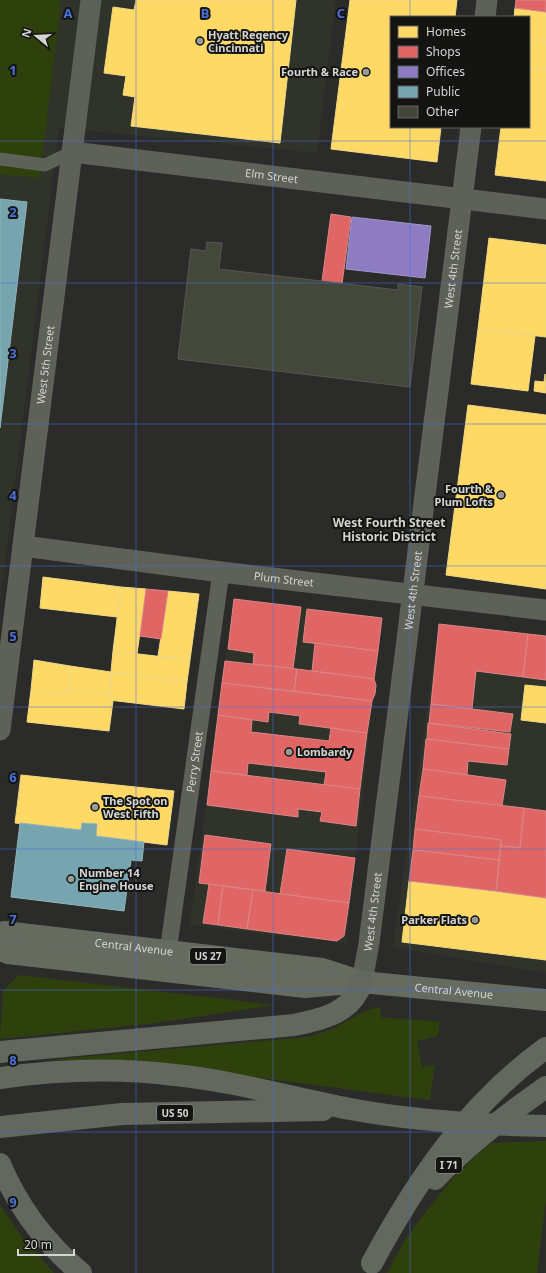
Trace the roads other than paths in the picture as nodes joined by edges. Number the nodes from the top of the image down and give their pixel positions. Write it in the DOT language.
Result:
graph roads {
  1 [pos="91,0"];
  2 [pos="487,0"];
  3 [pos="485,16"];
  4 [pos="471,128"];
  5 [pos="72,152"];
  6 [pos="0,159"];
  7 [pos="462,199"];
  8 [pos="546,209"];
  9 [pos="23,546"];
  10 [pos="221,572"];
  11 [pos="412,594"];
  12 [pos="546,610"];
  13 [pos="0,730"];
  14 [pos="0,933"];
  15 [pos="0,950"];
  16 [pos="168,952"];
  17 [pos="362,982"];
  18 [pos="546,1000"];
  19 [pos="546,1048"];
  20 [pos="0,1052"];
  21 [pos="0,1078"];
  22 [pos="546,1087"];
  23 [pos="350,1109"];
  24 [pos="546,1126"];
  25 [pos="0,1127"];
  26 [pos="2,1169"];
  27 [pos="370,1268"];
  28 [pos="81,1273"];
  1 -- 5 [label="street, West 5th Street"];
  2 -- 3 [label="street"];
  4 -- 7 [label="street, West 4th Street"];
  5 -- 6 [label="street"];
  5 -- 7 [label="street, Elm Street"];
  5 -- 9 [label="street, West 5th Street"];
  7 -- 8 [label="street, Elm Street"];
  7 -- 11 [label="street, West 4th Street"];
  9 -- 10 [label="street, Plum Street"];
  9 -- 13 [label="street, West 5th Street"];
  10 -- 11 [label="street, Plum Street"];
  10 -- 16 [label="street, Perry Street"];
  11 -- 12 [label="street, Plum Street"];
  11 -- 17 [label="street, West 4th Street"];
  14 -- 16 [label="main road, Central Avenue / US 27"];
  15 -- 17 [label="main road, Central Avenue / US 27"];
  16 -- 17 [label="main road, Central Avenue / US 27"];
  17 -- 18 [label="main road, Central Avenue / US 27"];
  17 -- 20 [label="highway"];
  19 -- 27 [label="highway, bridge"];
  21 -- 23 [label="highway"];
  22 -- 27 [label="highway, I 71, bridge"];
  23 -- 24 [label="highway, US 50, bridge"];
  23 -- 25 [label="highway, US 50"];
  26 -- 28 [label="highway"];
}
